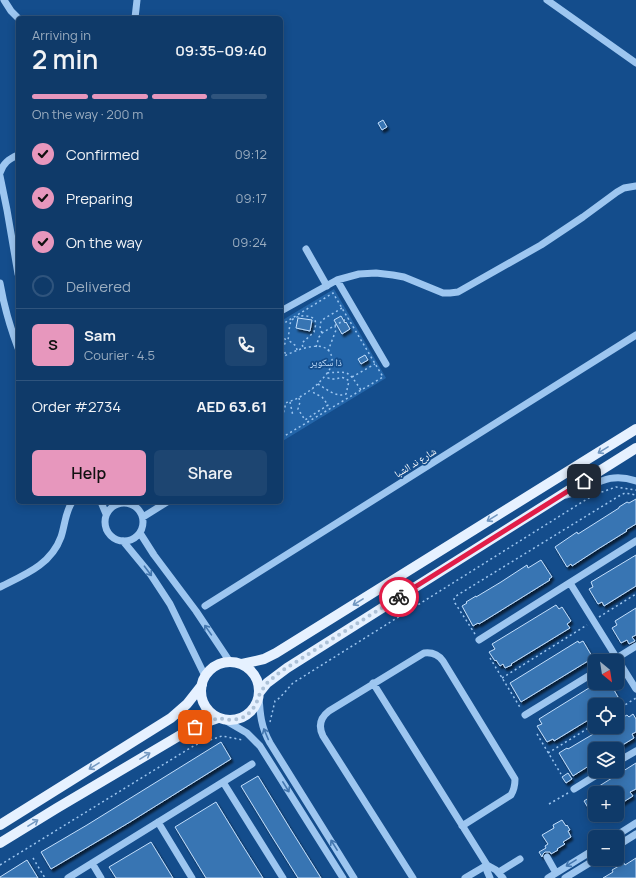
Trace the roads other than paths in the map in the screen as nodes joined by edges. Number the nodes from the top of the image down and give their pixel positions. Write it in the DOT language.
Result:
graph roads {
  1 [pos="4,0"];
  2 [pos="138,0"];
  3 [pos="547,0"];
  4 [pos="16,16"];
  5 [pos="135,16"];
  6 [pos="636,63"];
  7 [pos="16,156"];
  8 [pos="0,159"];
  9 [pos="9,160"];
  10 [pos="0,173"];
  11 [pos="0,176"];
  12 [pos="636,186"];
  13 [pos="306,249"];
  14 [pos="16,261"];
  15 [pos="336,280"];
  16 [pos="0,283"];
  17 [pos="327,286"];
  18 [pos="283,310"];
  19 [pos="636,335"];
  20 [pos="16,343"];
  21 [pos="386,364"];
  22 [pos="636,429"];
  23 [pos="636,448"];
  24 [pos="636,481"];
  25 [pos="558,497"];
  26 [pos="71,504"];
  27 [pos="102,504"];
  28 [pos="116,504"];
  29 [pos="136,504"];
  30 [pos="157,504"];
  31 [pos="106,514"];
  32 [pos="143,517"];
  33 [pos="140,533"];
  34 [pos="123,541"];
  35 [pos="636,541"];
  36 [pos="570,583"];
  37 [pos="0,588"];
  38 [pos="205,606"];
  39 [pos="479,640"];
  40 [pos="636,646"];
  41 [pos="612,654"];
  42 [pos="624,654"];
  43 [pos="230,662"];
  44 [pos="242,664"];
  45 [pos="624,672"];
  46 [pos="588,676"];
  47 [pos="203,680"];
  48 [pos="373,683"];
  49 [pos="636,689"];
  50 [pos="259,694"];
  51 [pos="525,716"];
  52 [pos="220,718"];
  53 [pos="636,751"];
  54 [pos="624,758"];
  55 [pos="252,764"];
  56 [pos="592,778"];
  57 [pos="223,782"];
  58 [pos="574,789"];
  59 [pos="158,822"];
  60 [pos="636,823"];
  61 [pos="0,825"];
  62 [pos="462,826"];
  63 [pos="624,831"];
  64 [pos="636,834"];
  65 [pos="624,842"];
  66 [pos="0,844"];
  67 [pos="588,853"];
  68 [pos="547,857"];
  69 [pos="520,859"];
  70 [pos="92,863"];
  71 [pos="588,864"];
  72 [pos="487,865"];
  73 [pos="556,873"];
  74 [pos="501,875"];
  75 [pos="68,878"];
  76 [pos="101,878"];
  77 [pos="192,878"];
  78 [pos="283,878"];
  79 [pos="343,878"];
  80 [pos="354,878"];
  81 [pos="413,878"];
  82 [pos="465,878"];
  83 [pos="490,878"];
  84 [pos="548,878"];
  85 [pos="565,878"];
  1 -- 4 [label="street"];
  2 -- 5 [label="street"];
  3 -- 6 [label="street"];
  7 -- 9 [label="street"];
  8 -- 9 [label="street"];
  9 -- 10 [label="street"];
  11 -- 14 [label="street"];
  12 -- 15 [label="street"];
  13 -- 17 [label="street"];
  15 -- 17 [label="street"];
  15 -- 21 [label="street"];
  16 -- 20 [label="street"];
  17 -- 18 [label="street"];
  19 -- 38 [label="street, شارع ند الشبا"];
  22 -- 44 [label="main road, one-way"];
  23 -- 25 [label="main road"];
  24 -- 25 [label="street"];
  25 -- 50 [label="main road"];
  26 -- 37 [label="street"];
  27 -- 31 [label="street"];
  28 -- 31 [label="street"];
  29 -- 32 [label="street"];
  30 -- 32 [label="street"];
  31 -- 34 [label="street"];
  32 -- 33 [label="street"];
  33 -- 34 [label="street"];
  43 -- 33 [label="street, one-way"];
  34 -- 47 [label="street, one-way"];
  35 -- 36 [label="street"];
  36 -- 39 [label="street"];
  36 -- 41 [label="street"];
  40 -- 42 [label="street"];
  43 -- 44 [label="main road"];
  43 -- 47 [label="main road"];
  44 -- 50 [label="main road"];
  45 -- 49 [label="street"];
  46 -- 51 [label="street"];
  47 -- 52 [label="main road"];
  47 -- 61 [label="main road, one-way"];
  48 -- 62 [label="street"];
  48 -- 62 [label="street"];
  48 -- 81 [label="street"];
  50 -- 52 [label="main road"];
  80 -- 50 [label="street, one-way"];
  66 -- 52 [label="main road, one-way"];
  52 -- 79 [label="street, one-way"];
  53 -- 54 [label="street"];
  55 -- 57 [label="street"];
  56 -- 58 [label="street"];
  57 -- 59 [label="street"];
  57 -- 78 [label="street"];
  59 -- 70 [label="street"];
  59 -- 77 [label="street"];
  60 -- 63 [label="street"];
  62 -- 72 [label="street"];
  64 -- 65 [label="street"];
  67 -- 73 [label="street, one-way"];
  68 -- 73 [label="street"];
  69 -- 74 [label="street"];
  70 -- 75 [label="street"];
  70 -- 76 [label="street"];
  71 -- 85 [label="street"];
  72 -- 74 [label="street"];
  72 -- 82 [label="street"];
  72 -- 83 [label="street"];
  73 -- 84 [label="street"];
}
